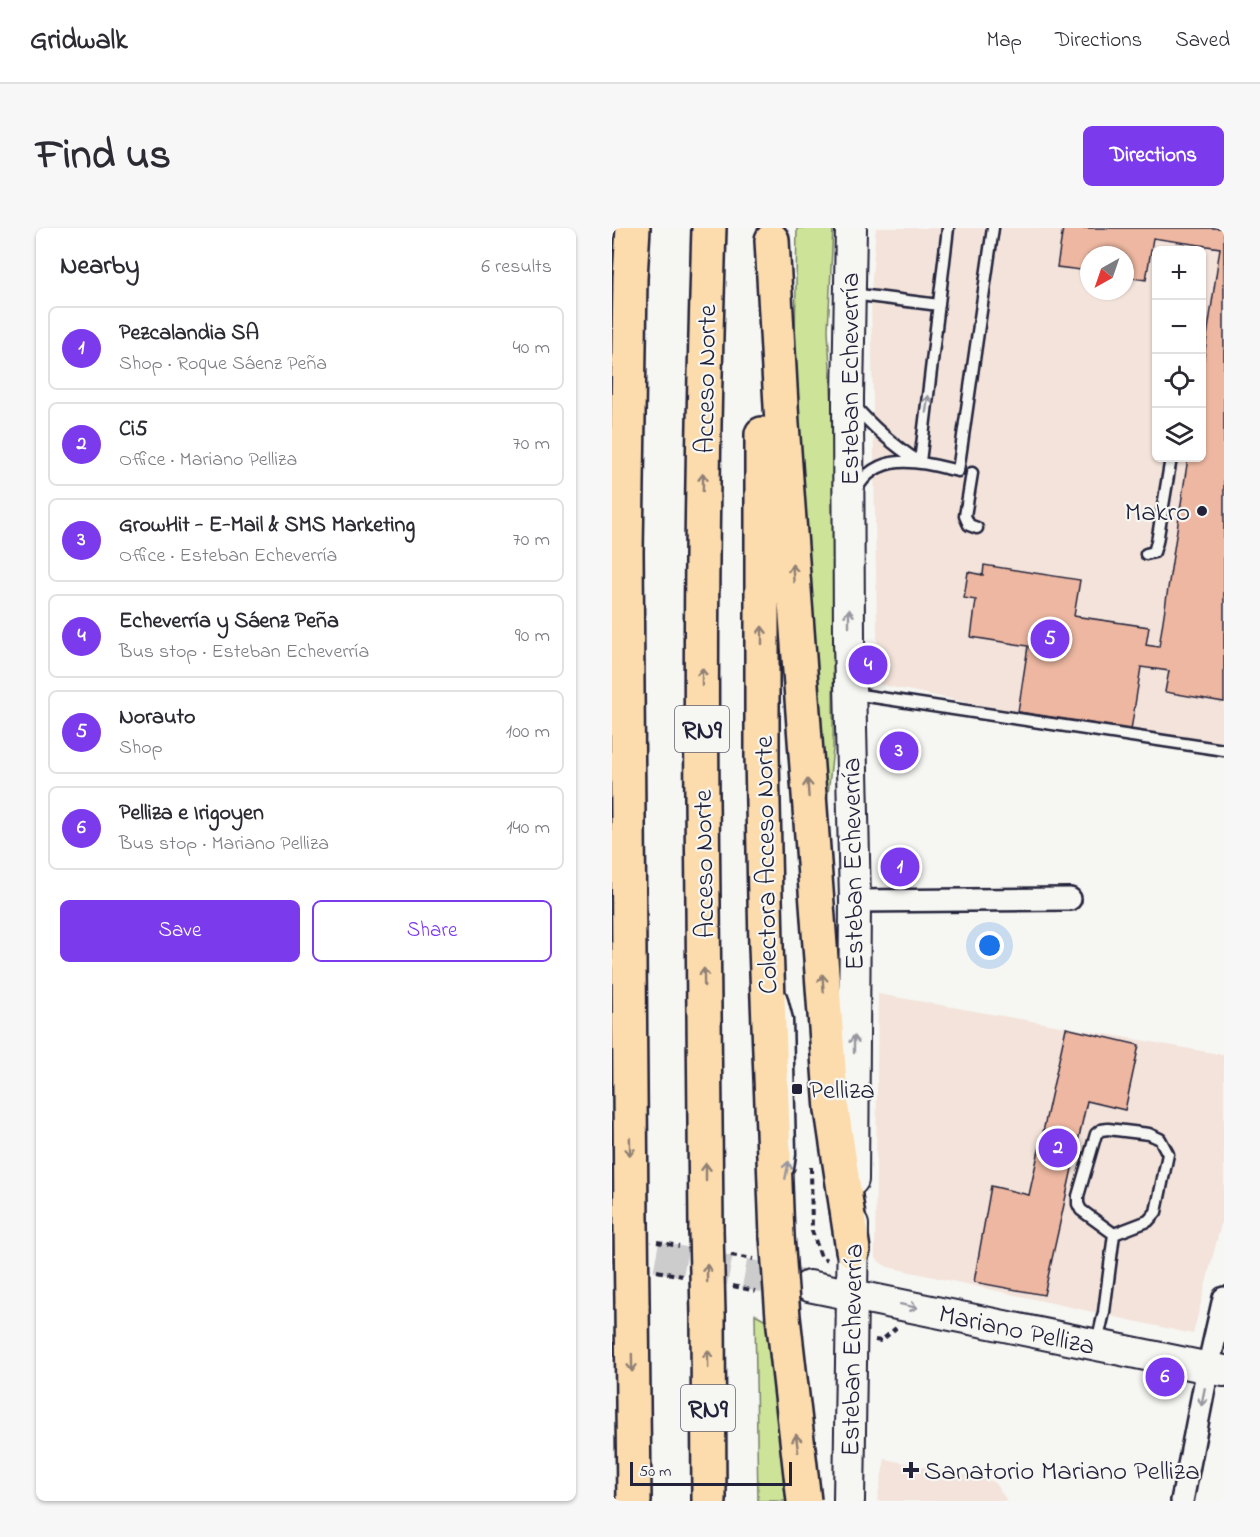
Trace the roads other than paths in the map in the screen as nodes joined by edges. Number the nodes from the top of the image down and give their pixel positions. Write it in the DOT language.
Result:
graph roads {
  1 [pos="633,228"];
  2 [pos="709,228"];
  3 [pos="851,228"];
  4 [pos="948,228"];
  5 [pos="993,228"];
  6 [pos="772,234"];
  7 [pos="849,294"];
  8 [pos="939,305"];
  9 [pos="848,397"];
  10 [pos="920,462"];
  11 [pos="1170,462"];
  12 [pos="972,473"];
  13 [pos="849,503"];
  14 [pos="977,528"];
  15 [pos="1146,554"];
  16 [pos="850,693"];
  17 [pos="1224,750"];
  18 [pos="1070,899"];
  19 [pos="855,902"];
  20 [pos="1114,1234"];
  21 [pos="852,1272"];
  22 [pos="809,1287"];
  23 [pos="1224,1299"];
  24 [pos="1096,1345"];
  25 [pos="1216,1370"];
  26 [pos="634,1501"];
  27 [pos="709,1501"];
  28 [pos="804,1501"];
  29 [pos="849,1501"];
  30 [pos="1182,1501"];
  1 -- 26 [label="highway, one-way, bridge"];
  27 -- 2 [label="highway, Acceso Norte / RN9, one-way, bridge"];
  3 -- 7 [label="street, Esteban Echeverría"];
  4 -- 8 [label="lane"];
  5 -- 10 [label="lane"];
  21 -- 6 [label="highway, one-way"];
  28 -- 6 [label="highway, Colectora Acceso Norte, one-way, bridge"];
  7 -- 8 [label="lane"];
  7 -- 9 [label="street, Esteban Echeverría"];
  10 -- 8 [label="lane, one-way"];
  9 -- 10 [label="lane"];
  9 -- 13 [label="street, Esteban Echeverría"];
  10 -- 13 [label="lane"];
  11 -- 15 [label="lane"];
  12 -- 14 [label="lane"];
  16 -- 13 [label="street, Esteban Echeverría, one-way"];
  16 -- 17 [label="lane"];
  16 -- 19 [label="street, Esteban Echeverría"];
  18 -- 19 [label="street"];
  21 -- 19 [label="street, Esteban Echeverría, one-way"];
  20 -- 20 [label="lane"];
  20 -- 24 [label="lane"];
  21 -- 22 [label="street, Mariano Pelliza"];
  21 -- 24 [label="street, Mariano Pelliza, one-way"];
  21 -- 29 [label="street, Esteban Echeverría"];
  23 -- 25 [label="street"];
  24 -- 25 [label="street, Mariano Pelliza"];
  25 -- 30 [label="street, one-way"];
}
